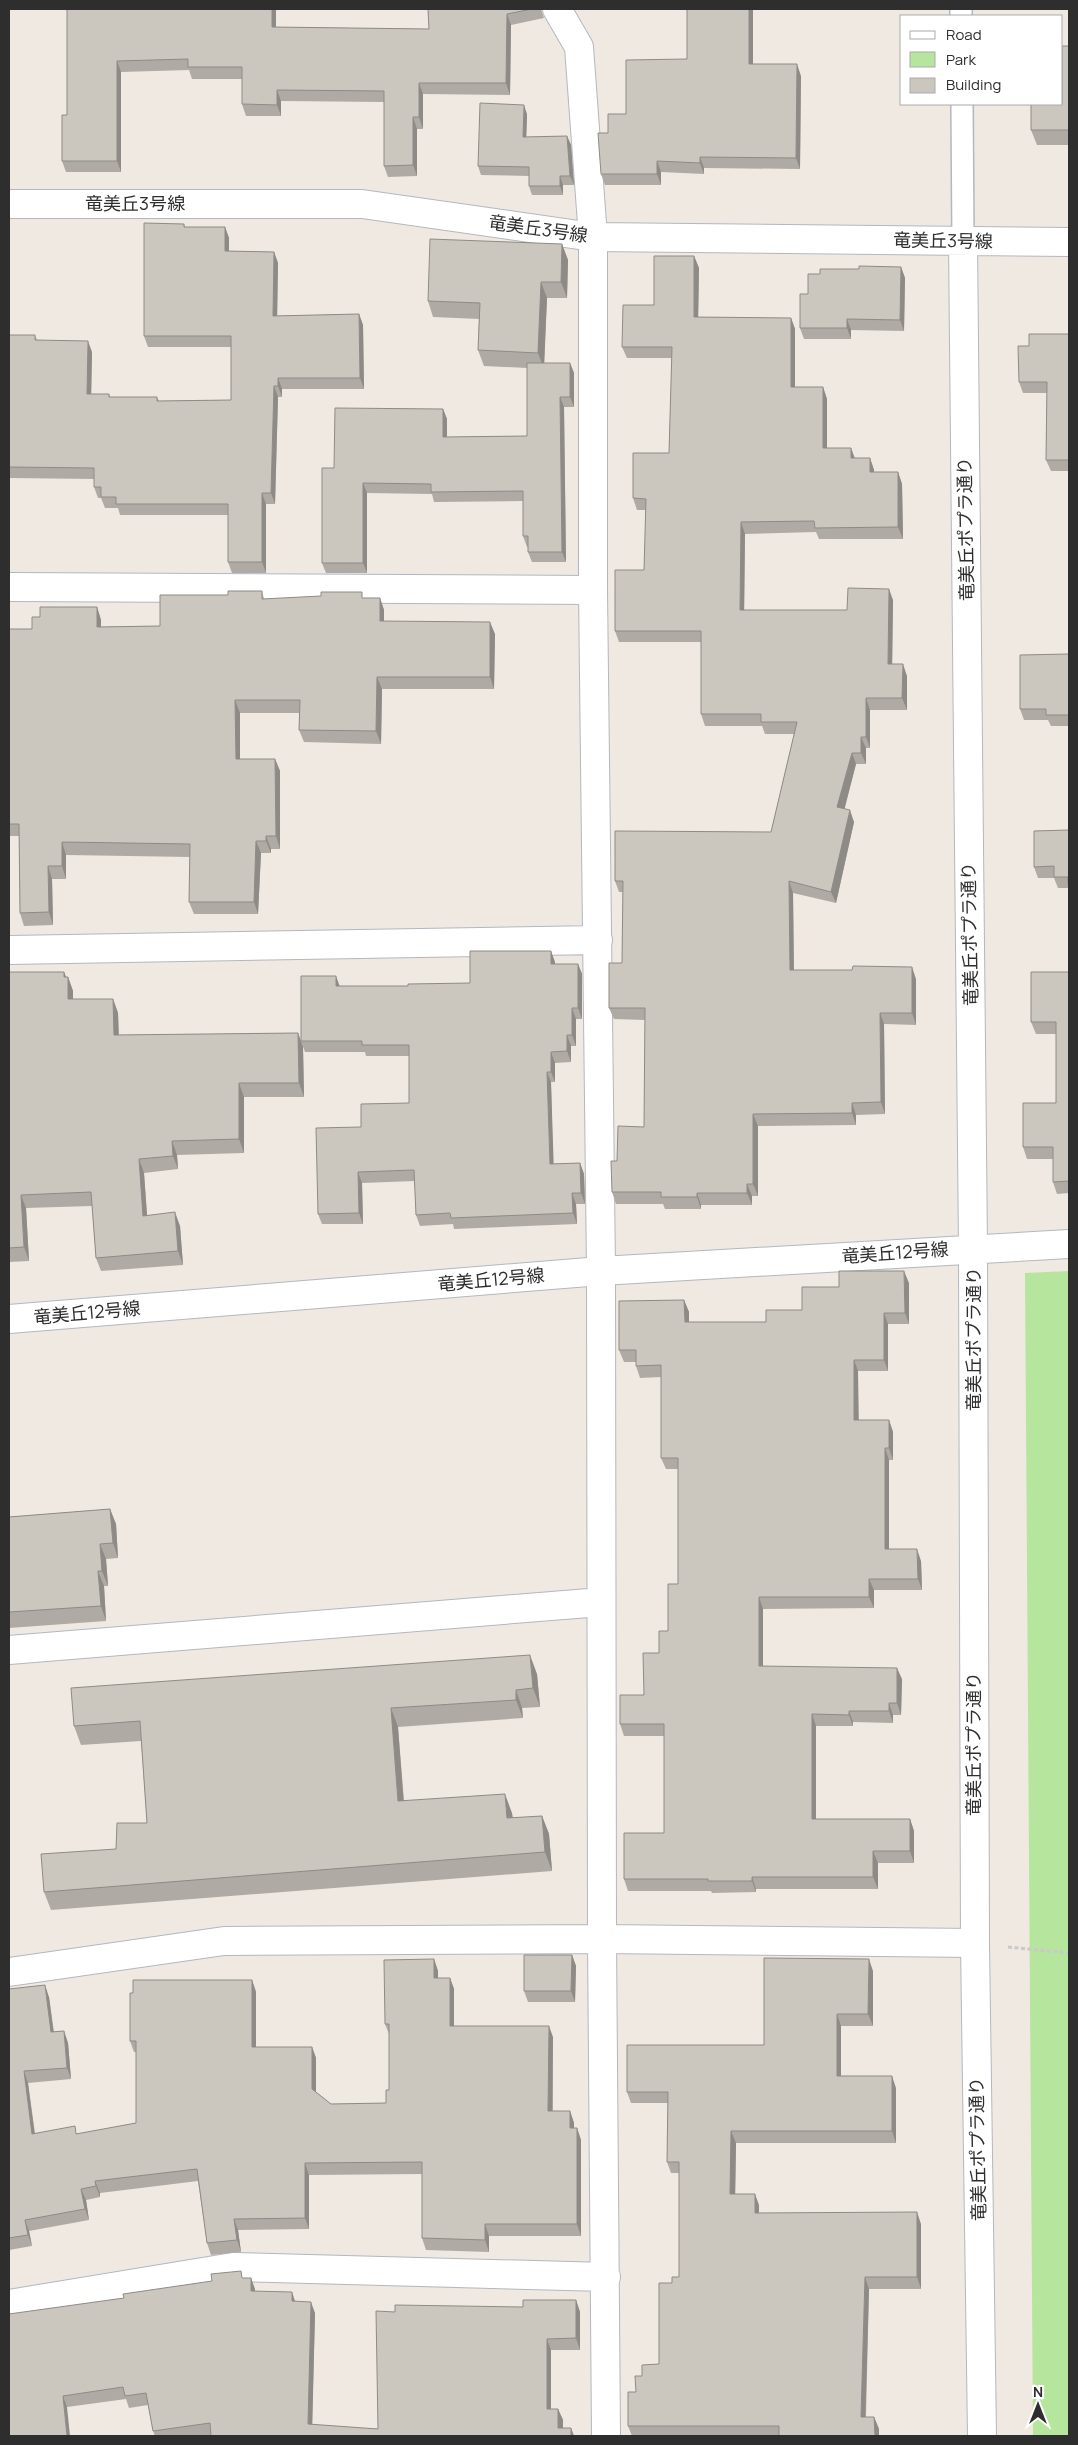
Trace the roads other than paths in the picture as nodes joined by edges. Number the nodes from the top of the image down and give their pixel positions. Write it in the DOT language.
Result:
graph roads {
  1 [pos="557,9"];
  2 [pos="962,105"];
  3 [pos="9,204"];
  4 [pos="592,237"];
  5 [pos="963,241"];
  6 [pos="1069,242"];
  7 [pos="9,586"];
  8 [pos="593,590"];
  9 [pos="598,940"];
  10 [pos="9,950"];
  11 [pos="1069,1244"];
  12 [pos="973,1248"];
  13 [pos="601,1271"];
  14 [pos="9,1319"];
  15 [pos="601,1602"];
  16 [pos="9,1650"];
  17 [pos="602,1939"];
  18 [pos="975,1943"];
  19 [pos="9,1972"];
  20 [pos="606,2277"];
  21 [pos="9,2304"];
  22 [pos="606,2436"];
  23 [pos="982,2436"];
  1 -- 4 [label="street"];
  2 -- 5 [label="lane"];
  3 -- 4 [label="street, 竜美丘3号線"];
  4 -- 5 [label="street, 竜美丘3号線"];
  4 -- 8 [label="street"];
  5 -- 6 [label="street, 竜美丘3号線"];
  5 -- 12 [label="street, 竜美丘ポプラ通り"];
  7 -- 8 [label="street"];
  8 -- 9 [label="street"];
  9 -- 10 [label="street"];
  9 -- 13 [label="street"];
  11 -- 12 [label="street, 竜美丘12号線"];
  12 -- 13 [label="street, 竜美丘12号線"];
  12 -- 18 [label="street, 竜美丘ポプラ通り"];
  13 -- 14 [label="street, 竜美丘12号線"];
  13 -- 15 [label="street"];
  15 -- 16 [label="street"];
  15 -- 17 [label="street"];
  17 -- 18 [label="street"];
  17 -- 19 [label="street"];
  17 -- 20 [label="street"];
  18 -- 23 [label="street, 竜美丘ポプラ通り"];
  20 -- 21 [label="street"];
  20 -- 22 [label="street"];
}
